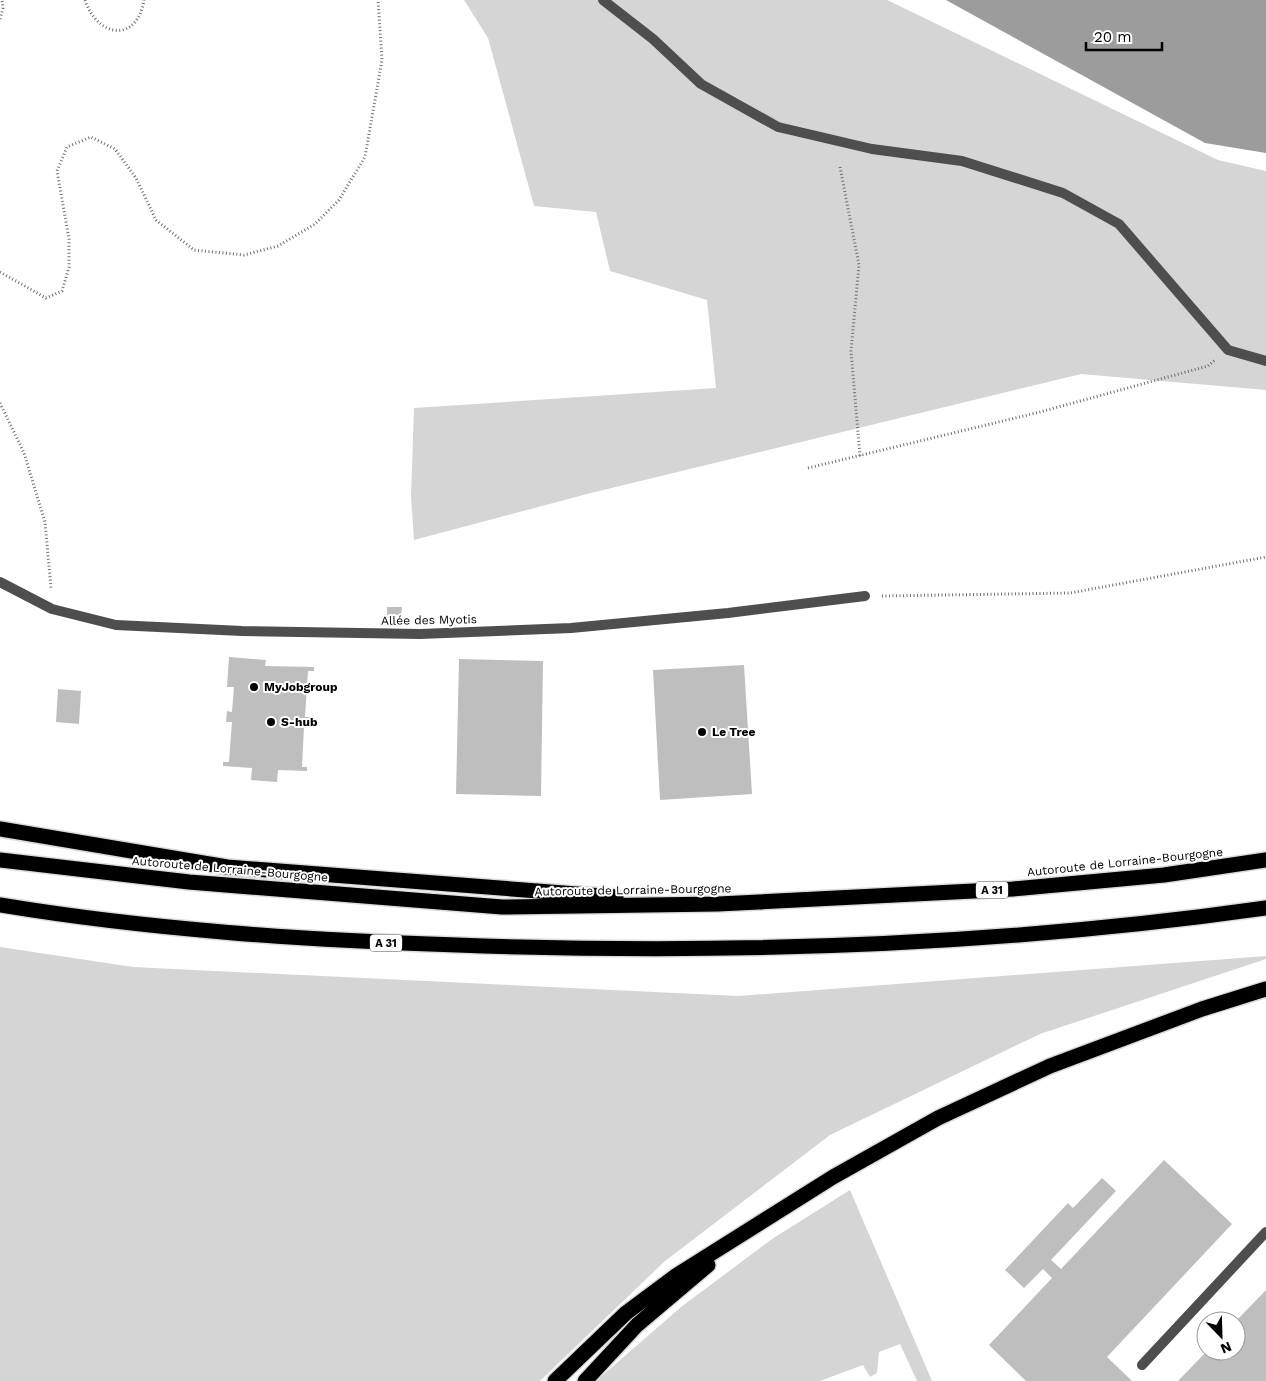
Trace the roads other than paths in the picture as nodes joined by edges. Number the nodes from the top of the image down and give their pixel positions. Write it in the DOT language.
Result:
graph roads {
  1 [pos="603,0"];
  2 [pos="1266,361"];
  3 [pos="0,582"];
  4 [pos="864,596"];
  5 [pos="0,829"];
  6 [pos="0,860"];
  7 [pos="1266,860"];
  8 [pos="718,904"];
  9 [pos="0,905"];
  10 [pos="1266,908"];
  11 [pos="1266,989"];
  12 [pos="777,1212"];
  13 [pos="1266,1232"];
  14 [pos="1142,1365"];
  15 [pos="555,1381"];
  16 [pos="585,1381"];
  1 -- 2 [label="street"];
  3 -- 4 [label="street, Allée des Myotis"];
  5 -- 8 [label="highway"];
  6 -- 8 [label="highway, Autoroute de Lorraine-Bourgogne / A 31"];
  7 -- 8 [label="highway, Autoroute de Lorraine-Bourgogne / A 31"];
  9 -- 10 [label="highway, A 31"];
  11 -- 12 [label="highway"];
  12 -- 15 [label="highway"];
  12 -- 16 [label="highway"];
  13 -- 14 [label="street"];
}
